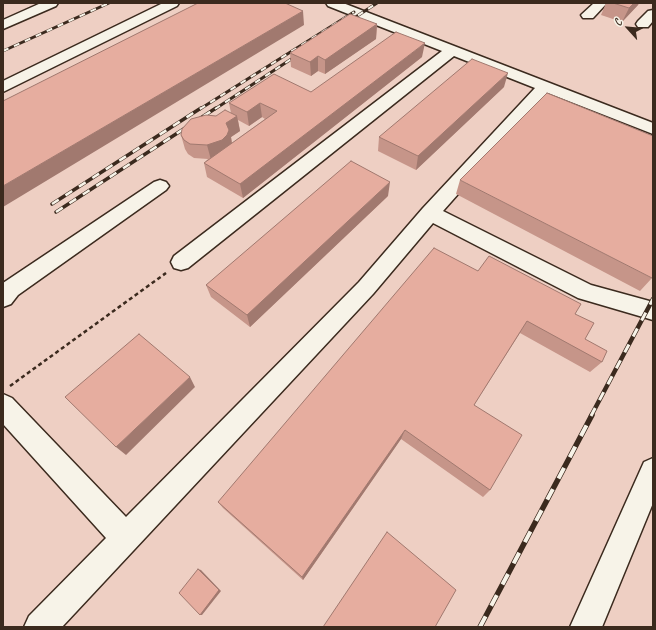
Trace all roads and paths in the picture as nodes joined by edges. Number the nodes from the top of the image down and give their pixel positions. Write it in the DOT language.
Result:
graph roads {
  1 [pos="52,3"];
  2 [pos="173,3"];
  3 [pos="332,3"];
  4 [pos="601,3"];
  5 [pos="653,14"];
  6 [pos="588,15"];
  7 [pos="643,24"];
  8 [pos="3,25"];
  9 [pos="453,50"];
  10 [pos="3,86"];
  11 [pos="546,87"];
  12 [pos="653,129"];
  13 [pos="160,186"];
  14 [pos="430,213"];
  15 [pos="181,262"];
  16 [pos="3,298"];
  17 [pos="653,311"];
  18 [pos="6,396"];
  19 [pos="653,471"];
  20 [pos="646,506"];
  21 [pos="126,538"];
  22 [pos="40,627"];
  23 [pos="586,627"];
  1 -- 8 [label="lane"];
  2 -- 10 [label="lane"];
  3 -- 9 [label="lane"];
  4 -- 6 [label="lane"];
  5 -- 7 [label="lane"];
  9 -- 11 [label="lane"];
  9 -- 15 [label="lane"];
  11 -- 12 [label="lane"];
  11 -- 14 [label="lane"];
  13 -- 16 [label="lane"];
  14 -- 17 [label="lane"];
  14 -- 21 [label="lane"];
  15 -- 18 [label="path"];
  18 -- 21 [label="lane"];
  19 -- 20 [label="lane"];
  20 -- 23 [label="lane"];
  21 -- 22 [label="lane"];
}
